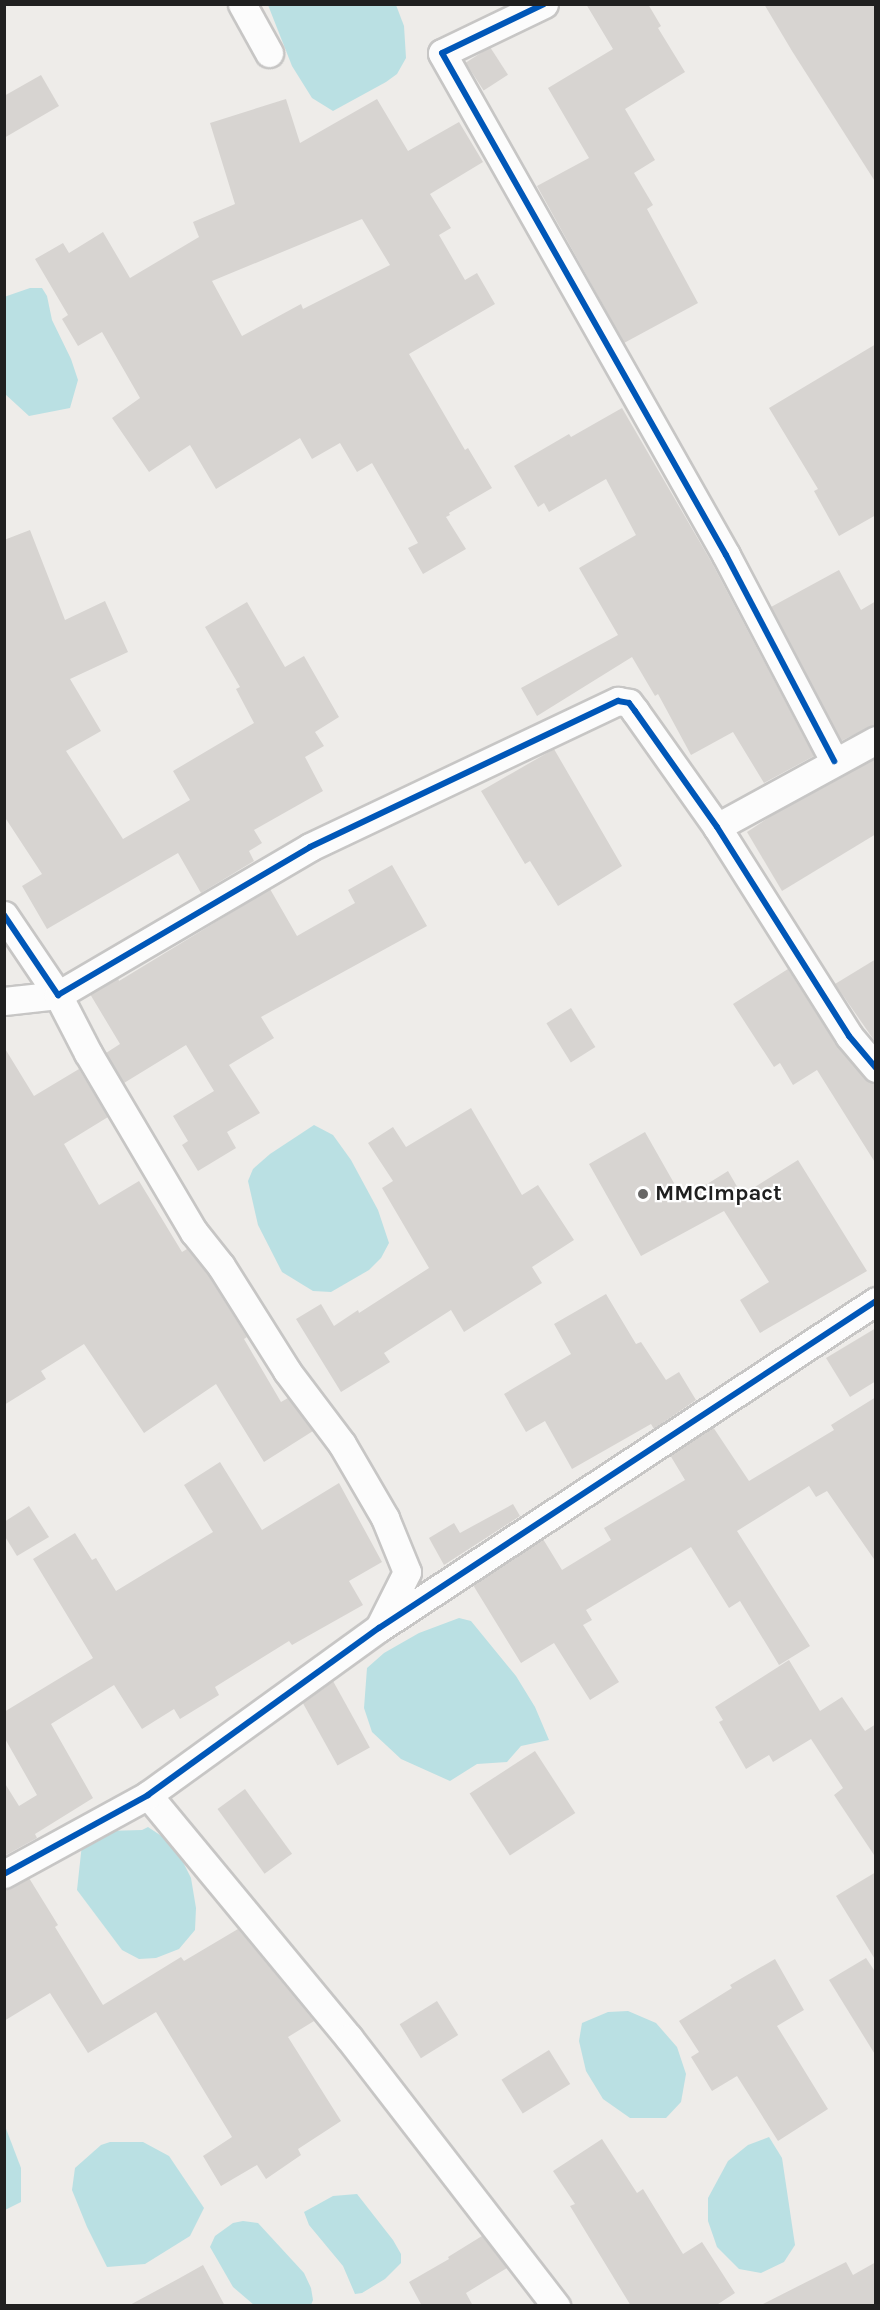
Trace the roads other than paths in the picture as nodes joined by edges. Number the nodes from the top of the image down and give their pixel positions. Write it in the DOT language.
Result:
graph roads {
  1 [pos="242,4"];
  2 [pos="544,4"];
  3 [pos="269,53"];
  4 [pos="876,740"];
  5 [pos="834,761"];
  6 [pos="717,827"];
  7 [pos="4,915"];
  8 [pos="58,995"];
  9 [pos="4,1001"];
  10 [pos="876,1068"];
  11 [pos="876,1301"];
  12 [pos="379,1628"];
  13 [pos="148,1795"];
  14 [pos="4,1874"];
  15 [pos="556,2306"];
  1 -- 3 [label="street"];
  2 -- 5 [label="street"];
  4 -- 5 [label="street"];
  5 -- 6 [label="street"];
  6 -- 8 [label="street"];
  6 -- 10 [label="street"];
  7 -- 8 [label="street"];
  8 -- 9 [label="street"];
  8 -- 12 [label="street"];
  11 -- 12 [label="street"];
  12 -- 13 [label="street"];
  13 -- 14 [label="street"];
  13 -- 15 [label="street"];
}
